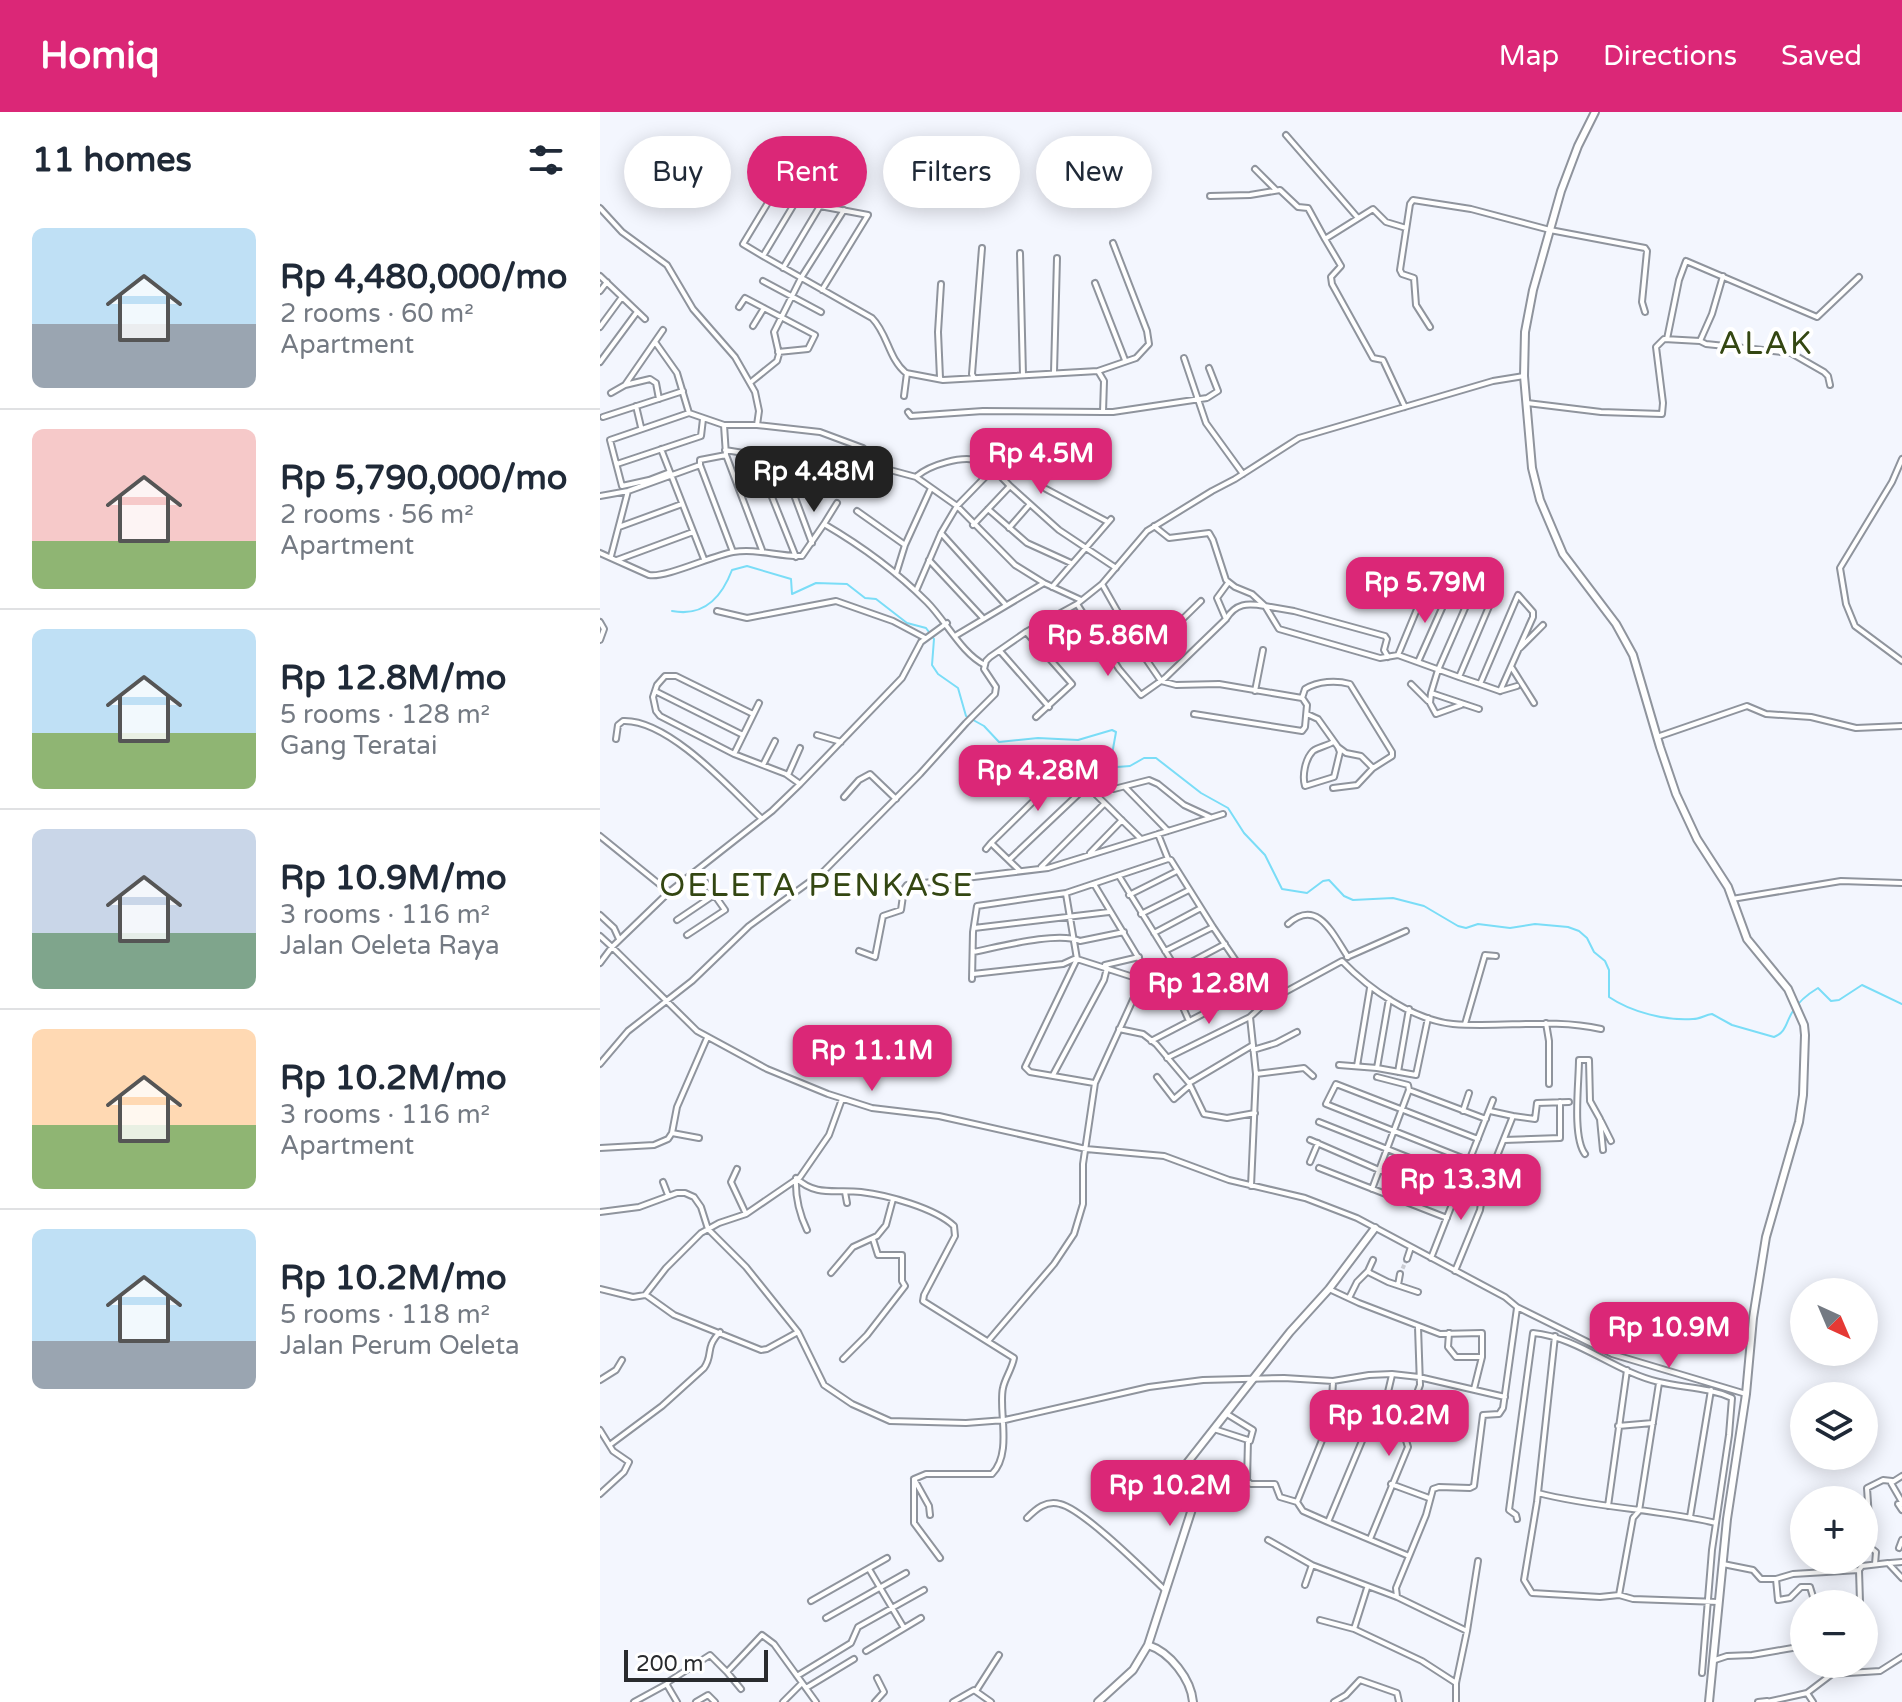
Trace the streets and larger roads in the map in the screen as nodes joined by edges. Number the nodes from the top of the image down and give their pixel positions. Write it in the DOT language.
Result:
graph roads {
  1 [pos="1595,112"];
  2 [pos="1286,135"];
  3 [pos="1255,169"];
  4 [pos="1276,190"];
  5 [pos="1210,196"];
  6 [pos="600,208"];
  7 [pos="765,208"];
  8 [pos="792,208"];
  9 [pos="844,210"];
  10 [pos="1358,218"];
  11 [pos="1406,228"];
  12 [pos="1550,230"];
  13 [pos="1325,239"];
  14 [pos="1113,243"];
  15 [pos="982,248"];
  16 [pos="1020,253"];
  17 [pos="763,256"];
  18 [pos="1057,258"];
  19 [pos="783,269"];
  20 [pos="600,276"];
  21 [pos="1723,276"];
  22 [pos="1859,277"];
  23 [pos="801,278"];
  24 [pos="763,281"];
  25 [pos="607,282"];
  26 [pos="1095,283"];
  27 [pos="941,284"];
  28 [pos="822,290"];
  29 [pos="600,291"];
  30 [pos="791,296"];
  31 [pos="622,297"];
  32 [pos="739,307"];
  33 [pos="764,308"];
  34 [pos="637,312"];
  35 [pos="821,312"];
  36 [pos="1645,312"];
  37 [pos="781,317"];
  38 [pos="645,319"];
  39 [pos="753,326"];
  40 [pos="600,327"];
  41 [pos="1430,327"];
  42 [pos="663,330"];
  43 [pos="1667,339"];
  44 [pos="1700,341"];
  45 [pos="655,342"];
  46 [pos="776,342"];
  47 [pos="792,350"];
  48 [pos="778,352"];
  49 [pos="1184,358"];
  50 [pos="1125,360"];
  51 [pos="600,362"];
  52 [pos="1209,368"];
  53 [pos="1098,371"];
  54 [pos="1054,372"];
  55 [pos="907,373"];
  56 [pos="1023,375"];
  57 [pos="1524,376"];
  58 [pos="940,378"];
  59 [pos="974,378"];
  60 [pos="751,382"];
  61 [pos="625,385"];
  62 [pos="1830,385"];
  63 [pos="683,391"];
  64 [pos="611,393"];
  65 [pos="904,396"];
  66 [pos="1196,398"];
  67 [pos="659,399"];
  68 [pos="1527,403"];
  69 [pos="636,406"];
  70 [pos="1405,407"];
  71 [pos="908,412"];
  72 [pos="1103,412"];
  73 [pos="689,413"];
  74 [pos="603,417"];
  75 [pos="703,419"];
  76 [pos="724,425"];
  77 [pos="757,425"];
  78 [pos="641,428"];
  79 [pos="661,449"];
  80 [pos="725,453"];
  81 [pos="756,457"];
  82 [pos="1902,459"];
  83 [pos="781,460"];
  84 [pos="617,464"];
  85 [pos="700,465"];
  86 [pos="830,467"];
  87 [pos="993,469"];
  88 [pos="670,473"];
  89 [pos="1243,474"];
  90 [pos="916,477"];
  91 [pos="1010,486"];
  92 [pos="931,488"];
  93 [pos="1046,489"];
  94 [pos="628,491"];
  95 [pos="600,496"];
  96 [pos="837,503"];
  97 [pos="682,504"];
  98 [pos="1030,504"];
  99 [pos="957,506"];
  100 [pos="988,509"];
  101 [pos="857,511"];
  102 [pos="824,524"];
  103 [pos="973,525"];
  104 [pos="1154,526"];
  105 [pos="619,527"];
  106 [pos="1009,528"];
  107 [pos="693,532"];
  108 [pos="941,533"];
  109 [pos="812,543"];
  110 [pos="905,545"];
  111 [pos="1086,547"];
  112 [pos="762,550"];
  113 [pos="733,552"];
  114 [pos="600,553"];
  115 [pos="611,556"];
  116 [pos="796,557"];
  117 [pos="704,559"];
  118 [pos="617,560"];
  119 [pos="929,560"];
  120 [pos="1071,563"];
  121 [pos="1116,568"];
  122 [pos="896,574"];
  123 [pos="1228,582"];
  124 [pos="1044,583"];
  125 [pos="1102,584"];
  126 [pos="1427,585"];
  127 [pos="1052,587"];
  128 [pos="1496,590"];
  129 [pos="916,591"];
  130 [pos="1447,597"];
  131 [pos="1469,599"];
  132 [pos="1201,601"];
  133 [pos="1079,602"];
  134 [pos="1006,605"];
  135 [pos="1265,606"];
  136 [pos="717,611"];
  137 [pos="982,618"];
  138 [pos="1226,619"];
  139 [pos="600,622"];
  140 [pos="947,623"];
  141 [pos="1543,625"];
  142 [pos="1026,632"];
  143 [pos="955,636"];
  144 [pos="927,637"];
  145 [pos="600,640"];
  146 [pos="1520,648"];
  147 [pos="1000,650"];
  148 [pos="1263,650"];
  149 [pos="1398,655"];
  150 [pos="1145,656"];
  151 [pos="1388,657"];
  152 [pos="1902,661"];
  153 [pos="1418,662"];
  154 [pos="985,665"];
  155 [pos="1511,666"];
  156 [pos="1438,670"];
  157 [pos="1459,677"];
  158 [pos="1161,681"];
  159 [pos="1411,684"];
  160 [pos="1480,684"];
  161 [pos="1517,686"];
  162 [pos="655,691"];
  163 [pos="1255,691"];
  164 [pos="1500,691"];
  165 [pos="1431,693"];
  166 [pos="1302,698"];
  167 [pos="759,703"];
  168 [pos="1430,703"];
  169 [pos="1534,703"];
  170 [pos="1463,704"];
  171 [pos="1049,707"];
  172 [pos="1479,709"];
  173 [pos="753,714"];
  174 [pos="1194,714"];
  175 [pos="1307,714"];
  176 [pos="1036,717"];
  177 [pos="1902,726"];
  178 [pos="743,735"];
  179 [pos="817,735"];
  180 [pos="1657,737"];
  181 [pos="616,739"];
  182 [pos="775,741"];
  183 [pos="841,742"];
  184 [pos="1333,742"];
  185 [pos="1338,747"];
  186 [pos="800,748"];
  187 [pos="734,754"];
  188 [pos="763,765"];
  189 [pos="1042,766"];
  190 [pos="1063,768"];
  191 [pos="1373,768"];
  192 [pos="788,775"];
  193 [pos="800,784"];
  194 [pos="1087,786"];
  195 [pos="1125,787"];
  196 [pos="1333,788"];
  197 [pos="844,797"];
  198 [pos="896,799"];
  199 [pos="1104,804"];
  200 [pos="1223,814"];
  201 [pos="1212,817"];
  202 [pos="761,818"];
  203 [pos="1122,820"];
  204 [pos="1168,831"];
  205 [pos="1158,834"];
  206 [pos="600,836"];
  207 [pos="1141,839"];
  208 [pos="991,843"];
  209 [pos="986,849"];
  210 [pos="1090,853"];
  211 [pos="1010,859"];
  212 [pos="1168,859"];
  213 [pos="1039,869"];
  214 [pos="697,870"];
  215 [pos="1020,871"];
  216 [pos="1177,871"];
  217 [pos="1119,876"];
  218 [pos="1902,883"];
  219 [pos="1094,884"];
  220 [pos="1190,890"];
  221 [pos="669,892"];
  222 [pos="1066,893"];
  223 [pos="714,895"];
  224 [pos="1129,895"];
  225 [pos="1732,899"];
  226 [pos="1201,908"];
  227 [pos="1109,912"];
  228 [pos="1141,914"];
  229 [pos="600,915"];
  230 [pos="1071,918"];
  231 [pos="677,920"];
  232 [pos="1288,924"];
  233 [pos="1213,927"];
  234 [pos="974,928"];
  235 [pos="1406,931"];
  236 [pos="1124,932"];
  237 [pos="1154,933"];
  238 [pos="687,935"];
  239 [pos="600,936"];
  240 [pos="1074,938"];
  241 [pos="619,939"];
  242 [pos="1225,944"];
  243 [pos="612,947"];
  244 [pos="859,951"];
  245 [pos="1164,951"];
  246 [pos="973,952"];
  247 [pos="1496,956"];
  248 [pos="1139,957"];
  249 [pos="1077,959"];
  250 [pos="1345,959"];
  251 [pos="600,962"];
  252 [pos="1238,966"];
  253 [pos="1104,967"];
  254 [pos="1177,970"];
  255 [pos="1142,980"];
  256 [pos="1155,984"];
  257 [pos="1253,988"];
  258 [pos="1370,988"];
  259 [pos="1190,991"];
  260 [pos="1178,996"];
  261 [pos="1389,999"];
  262 [pos="666,1000"];
  263 [pos="1265,1003"];
  264 [pos="1409,1009"];
  265 [pos="1250,1017"];
  266 [pos="1428,1018"];
  267 [pos="1189,1021"];
  268 [pos="1546,1023"];
  269 [pos="1465,1024"];
  270 [pos="1119,1029"];
  271 [pos="1601,1029"];
  272 [pos="1297,1032"];
  273 [pos="707,1038"];
  274 [pos="1151,1041"];
  275 [pos="1253,1048"];
  276 [pos="1167,1058"];
  277 [pos="600,1064"];
  278 [pos="1339,1065"];
  279 [pos="1357,1066"];
  280 [pos="1377,1068"];
  281 [pos="1398,1072"];
  282 [pos="1256,1074"];
  283 [pos="1053,1075"];
  284 [pos="1313,1076"];
  285 [pos="1157,1077"];
  286 [pos="1377,1077"];
  287 [pos="1095,1083"];
  288 [pos="1549,1084"];
  289 [pos="1189,1085"];
  290 [pos="1409,1090"];
  291 [pos="1469,1093"];
  292 [pos="842,1099"];
  293 [pos="1493,1100"];
  294 [pos="1560,1102"];
  295 [pos="1569,1102"];
  296 [pos="1578,1103"];
  297 [pos="1591,1104"];
  298 [pos="1401,1109"];
  299 [pos="1463,1111"];
  300 [pos="1490,1111"];
  301 [pos="1255,1113"];
  302 [pos="1513,1116"];
  303 [pos="1486,1119"];
  304 [pos="1600,1119"];
  305 [pos="1319,1122"];
  306 [pos="1394,1130"];
  307 [pos="672,1133"];
  308 [pos="699,1138"];
  309 [pos="1478,1139"];
  310 [pos="1310,1140"];
  311 [pos="1504,1140"];
  312 [pos="1611,1141"];
  313 [pos="1318,1143"];
  314 [pos="600,1148"];
  315 [pos="1086,1149"];
  316 [pos="1387,1150"];
  317 [pos="1603,1150"];
  318 [pos="1585,1154"];
  319 [pos="1470,1161"];
  320 [pos="1310,1162"];
  321 [pos="1319,1168"];
  322 [pos="737,1169"];
  323 [pos="1379,1170"];
  324 [pos="796,1178"];
  325 [pos="1463,1178"];
  326 [pos="663,1182"];
  327 [pos="1251,1186"];
  328 [pos="1372,1189"];
  329 [pos="845,1192"];
  330 [pos="668,1195"];
  331 [pos="893,1199"];
  332 [pos="1455,1199"];
  333 [pos="847,1203"];
  334 [pos="600,1212"];
  335 [pos="746,1214"];
  336 [pos="1447,1218"];
  337 [pos="1375,1228"];
  338 [pos="708,1229"];
  339 [pos="807,1230"];
  340 [pos="873,1239"];
  341 [pos="1411,1247"];
  342 [pos="1431,1258"];
  343 [pos="1407,1259"];
  344 [pos="1373,1260"];
  345 [pos="1368,1271"];
  346 [pos="1455,1271"];
  347 [pos="831,1273"];
  348 [pos="1400,1274"];
  349 [pos="1398,1285"];
  350 [pos="600,1289"];
  351 [pos="1329,1289"];
  352 [pos="1418,1292"];
  353 [pos="645,1295"];
  354 [pos="1349,1298"];
  355 [pos="1517,1307"];
  356 [pos="1418,1327"];
  357 [pos="720,1332"];
  358 [pos="798,1332"];
  359 [pos="1449,1333"];
  360 [pos="1555,1336"];
  361 [pos="989,1340"];
  362 [pos="1482,1357"];
  363 [pos="843,1359"];
  364 [pos="622,1360"];
  365 [pos="1627,1370"];
  366 [pos="1392,1374"];
  367 [pos="1419,1377"];
  368 [pos="600,1380"];
  369 [pos="1252,1380"];
  370 [pos="1333,1381"];
  371 [pos="1659,1383"];
  372 [pos="1474,1389"];
  373 [pos="1711,1390"];
  374 [pos="1746,1394"];
  375 [pos="1505,1397"];
  376 [pos="1227,1414"];
  377 [pos="1331,1418"];
  378 [pos="1005,1420"];
  379 [pos="1653,1423"];
  380 [pos="1618,1426"];
  381 [pos="1214,1429"];
  382 [pos="600,1430"];
  383 [pos="1366,1434"];
  384 [pos="1248,1443"];
  385 [pos="611,1444"];
  386 [pos="1902,1476"];
  387 [pos="914,1479"];
  388 [pos="1892,1481"];
  389 [pos="1391,1484"];
  390 [pos="1871,1486"];
  391 [pos="1538,1493"];
  392 [pos="600,1494"];
  393 [pos="1429,1498"];
  394 [pos="1297,1502"];
  395 [pos="1902,1505"];
  396 [pos="1608,1506"];
  397 [pos="1639,1511"];
  398 [pos="930,1515"];
  399 [pos="1690,1517"];
  400 [pos="1027,1518"];
  401 [pos="1517,1519"];
  402 [pos="1328,1522"];
  403 [pos="1716,1523"];
  404 [pos="1268,1540"];
  405 [pos="1370,1540"];
  406 [pos="1902,1540"];
  407 [pos="1899,1548"];
  408 [pos="1409,1556"];
  409 [pos="887,1558"];
  410 [pos="940,1558"];
  411 [pos="1478,1561"];
  412 [pos="1902,1562"];
  413 [pos="1888,1563"];
  414 [pos="1722,1564"];
  415 [pos="1878,1564"];
  416 [pos="1312,1565"];
  417 [pos="869,1569"];
  418 [pos="906,1573"];
  419 [pos="1793,1574"];
  420 [pos="1902,1578"];
  421 [pos="1776,1579"];
  422 [pos="1305,1585"];
  423 [pos="880,1588"];
  424 [pos="1367,1588"];
  425 [pos="924,1590"];
  426 [pos="1166,1591"];
  427 [pos="1619,1595"];
  428 [pos="1397,1597"];
  429 [pos="1790,1598"];
  430 [pos="811,1601"];
  431 [pos="1707,1602"];
  432 [pos="1719,1602"];
  433 [pos="892,1608"];
  434 [pos="826,1618"];
  435 [pos="921,1618"];
  436 [pos="1320,1620"];
  437 [pos="904,1628"];
  438 [pos="1354,1629"];
  439 [pos="1467,1631"];
  440 [pos="1148,1645"];
  441 [pos="1790,1648"];
  442 [pos="866,1651"];
  443 [pos="999,1655"];
  444 [pos="1902,1657"];
  445 [pos="854,1659"];
  446 [pos="1715,1660"];
  447 [pos="1878,1670"];
  448 [pos="727,1672"];
  449 [pos="1702,1673"];
  450 [pos="797,1676"];
  451 [pos="877,1678"];
  452 [pos="1824,1678"];
  453 [pos="802,1683"];
  454 [pos="1456,1683"];
  455 [pos="667,1684"];
  456 [pos="806,1688"];
  457 [pos="741,1689"];
  458 [pos="976,1691"];
  459 [pos="1807,1693"];
  460 [pos="634,1702"];
  461 [pos="677,1702"];
  462 [pos="696,1702"];
  463 [pos="715,1702"];
  464 [pos="783,1702"];
  465 [pos="815,1702"];
  466 [pos="875,1702"];
  467 [pos="953,1702"];
  468 [pos="991,1702"];
  469 [pos="1098,1702"];
  470 [pos="1193,1702"];
  471 [pos="1334,1702"];
  472 [pos="1399,1702"];
  473 [pos="1456,1702"];
  474 [pos="1709,1702"];
  475 [pos="1758,1702"];
  476 [pos="1767,1702"];
  477 [pos="1813,1702"];
  1 -- 12 [label="street"];
  2 -- 10 [label="street"];
  3 -- 4 [label="street"];
  4 -- 5 [label="street"];
  4 -- 13 [label="street"];
  6 -- 60 [label="street"];
  7 -- 17 [label="street"];
  8 -- 17 [label="street"];
  9 -- 19 [label="street"];
  9 -- 23 [label="street"];
  9 -- 28 [label="street"];
  10 -- 11 [label="street"];
  10 -- 13 [label="street"];
  11 -- 12 [label="street"];
  11 -- 41 [label="street"];
  12 -- 36 [label="street"];
  12 -- 57 [label="street"];
  13 -- 70 [label="street"];
  14 -- 50 [label="street"];
  15 -- 59 [label="street"];
  16 -- 56 [label="street"];
  17 -- 19 [label="street"];
  18 -- 54 [label="street"];
  19 -- 23 [label="street"];
  20 -- 25 [label="street"];
  21 -- 22 [label="street"];
  21 -- 43 [label="street"];
  21 -- 44 [label="street"];
  23 -- 28 [label="street"];
  23 -- 30 [label="street"];
  24 -- 30 [label="street"];
  25 -- 29 [label="street"];
  25 -- 31 [label="street"];
  26 -- 50 [label="street"];
  27 -- 58 [label="street"];
  28 -- 55 [label="street"];
  30 -- 35 [label="street"];
  30 -- 37 [label="street"];
  31 -- 34 [label="street"];
  31 -- 40 [label="street"];
  32 -- 33 [label="street"];
  33 -- 37 [label="street"];
  33 -- 39 [label="street"];
  34 -- 38 [label="street"];
  34 -- 51 [label="street"];
  37 -- 46 [label="street"];
  37 -- 47 [label="street"];
  42 -- 45 [label="street"];
  43 -- 44 [label="street"];
  43 -- 68 [label="street"];
  44 -- 62 [label="street"];
  45 -- 61 [label="street"];
  45 -- 63 [label="street"];
  46 -- 47 [label="street"];
  46 -- 48 [label="street"];
  47 -- 48 [label="street"];
  48 -- 60 [label="street"];
  49 -- 66 [label="street"];
  50 -- 53 [label="street"];
  52 -- 66 [label="street"];
  53 -- 54 [label="street"];
  53 -- 72 [label="street"];
  54 -- 56 [label="street"];
  55 -- 58 [label="street"];
  55 -- 65 [label="street"];
  56 -- 59 [label="street"];
  57 -- 68 [label="street"];
  57 -- 70 [label="street"];
  58 -- 59 [label="street"];
  60 -- 77 [label="street"];
  61 -- 64 [label="street"];
  61 -- 67 [label="street"];
  63 -- 67 [label="street"];
  63 -- 73 [label="street"];
  66 -- 72 [label="street"];
  66 -- 89 [label="street"];
  67 -- 69 [label="street"];
  68 -- 180 [label="street"];
  69 -- 74 [label="street"];
  69 -- 78 [label="street"];
  70 -- 89 [label="street"];
  71 -- 72 [label="street"];
  73 -- 75 [label="street"];
  73 -- 78 [label="street"];
  75 -- 76 [label="street"];
  75 -- 79 [label="street"];
  76 -- 77 [label="street"];
  76 -- 80 [label="street"];
  77 -- 90 [label="street"];
  78 -- 84 [label="street"];
  79 -- 84 [label="street"];
  79 -- 88 [label="street"];
  80 -- 81 [label="street"];
  80 -- 85 [label="street"];
  80 -- 112 [label="street"];
  81 -- 83 [label="street"];
  81 -- 116 [label="street"];
  82 -- 152 [label="street"];
  83 -- 86 [label="street"];
  83 -- 109 [label="street"];
  84 -- 88 [label="street"];
  85 -- 88 [label="street"];
  85 -- 113 [label="street"];
  87 -- 90 [label="street"];
  87 -- 91 [label="street"];
  87 -- 99 [label="street"];
  88 -- 94 [label="street"];
  88 -- 97 [label="street"];
  89 -- 104 [label="street"];
  90 -- 92 [label="street"];
  91 -- 98 [label="street"];
  91 -- 100 [label="street"];
  92 -- 99 [label="street"];
  92 -- 110 [label="street"];
  93 -- 111 [label="street"];
  94 -- 95 [label="street"];
  94 -- 105 [label="street"];
  96 -- 102 [label="street"];
  97 -- 105 [label="street"];
  97 -- 107 [label="street"];
  98 -- 106 [label="street"];
  98 -- 111 [label="street"];
  99 -- 103 [label="street"];
  99 -- 108 [label="street"];
  100 -- 103 [label="street"];
  100 -- 106 [label="street"];
  101 -- 110 [label="street"];
  102 -- 109 [label="street"];
  102 -- 122 [label="street"];
  103 -- 124 [label="street"];
  104 -- 121 [label="street"];
  104 -- 123 [label="street"];
  105 -- 115 [label="street"];
  106 -- 120 [label="street"];
  107 -- 117 [label="street"];
  107 -- 118 [label="street"];
  108 -- 119 [label="street"];
  108 -- 134 [label="street"];
  109 -- 116 [label="street"];
  110 -- 122 [label="street"];
  111 -- 120 [label="street"];
  111 -- 121 [label="street"];
  112 -- 113 [label="street"];
  112 -- 116 [label="street"];
  113 -- 117 [label="street"];
  114 -- 115 [label="street"];
  115 -- 118 [label="street"];
  117 -- 118 [label="street"];
  119 -- 129 [label="street"];
  119 -- 137 [label="street"];
  120 -- 127 [label="street"];
  121 -- 125 [label="street"];
  122 -- 129 [label="street"];
  123 -- 135 [label="street"];
  123 -- 138 [label="street"];
  124 -- 127 [label="street"];
  124 -- 134 [label="street"];
  125 -- 133 [label="street"];
  125 -- 150 [label="street"];
  126 -- 149 [label="street"];
  127 -- 133 [label="street"];
  128 -- 157 [label="street"];
  129 -- 140 [label="street"];
  130 -- 153 [label="street"];
  131 -- 156 [label="street"];
  132 -- 150 [label="street"];
  133 -- 142 [label="street"];
  133 -- 158 [label="street"];
  134 -- 137 [label="street"];
  135 -- 138 [label="street"];
  135 -- 151 [label="street"];
  135 -- 151 [label="street"];
  136 -- 144 [label="street"];
  137 -- 143 [label="street"];
  138 -- 158 [label="street"];
  139 -- 145 [label="street"];
  140 -- 143 [label="street"];
  140 -- 144 [label="street"];
  141 -- 146 [label="street"];
  142 -- 147 [label="street"];
  142 -- 171 [label="street"];
  143 -- 154 [label="street"];
  144 -- 183 [label="street"];
  146 -- 155 [label="street"];
  146 -- 160 [label="street"];
  147 -- 154 [label="street"];
  147 -- 171 [label="street"];
  148 -- 163 [label="street"];
  149 -- 151 [label="street"];
  149 -- 153 [label="street"];
  150 -- 158 [label="street"];
  153 -- 156 [label="street"];
  154 -- 198 [label="street"];
  155 -- 164 [label="street"];
  155 -- 169 [label="street"];
  156 -- 157 [label="street"];
  156 -- 165 [label="street"];
  157 -- 160 [label="street"];
  158 -- 163 [label="street"];
  159 -- 168 [label="street"];
  160 -- 164 [label="street"];
  161 -- 164 [label="street"];
  162 -- 173 [label="street"];
  162 -- 178 [label="street"];
  162 -- 187 [label="street"];
  163 -- 166 [label="street"];
  165 -- 168 [label="street"];
  165 -- 170 [label="street"];
  166 -- 175 [label="street"];
  166 -- 191 [label="street"];
  167 -- 173 [label="street"];
  168 -- 170 [label="street"];
  170 -- 172 [label="street"];
  171 -- 176 [label="street"];
  173 -- 178 [label="street"];
  174 -- 175 [label="street"];
  175 -- 184 [label="street"];
  177 -- 180 [label="street"];
  178 -- 187 [label="street"];
  179 -- 183 [label="street"];
  180 -- 225 [label="street"];
  181 -- 202 [label="street"];
  182 -- 188 [label="street"];
  183 -- 193 [label="street"];
  184 -- 185 [label="street"];
  184 -- 185 [label="street"];
  185 -- 191 [label="street"];
  186 -- 192 [label="street"];
  187 -- 188 [label="street"];
  188 -- 192 [label="street"];
  189 -- 190 [label="street"];
  190 -- 194 [label="street"];
  190 -- 195 [label="street"];
  190 -- 208 [label="street"];
  191 -- 196 [label="street"];
  192 -- 193 [label="street"];
  193 -- 202 [label="street"];
  194 -- 199 [label="street"];
  194 -- 211 [label="street"];
  195 -- 201 [label="street"];
  195 -- 204 [label="street"];
  197 -- 198 [label="street"];
  198 -- 262 [label="street"];
  199 -- 203 [label="street"];
  199 -- 213 [label="street"];
  200 -- 201 [label="street"];
  201 -- 204 [label="street"];
  202 -- 214 [label="street"];
  203 -- 207 [label="street"];
  203 -- 210 [label="street"];
  204 -- 205 [label="street"];
  205 -- 207 [label="street"];
  205 -- 212 [label="street"];
  206 -- 221 [label="street"];
  207 -- 210 [label="street"];
  208 -- 209 [label="street"];
  208 -- 211 [label="street"];
  210 -- 213 [label="street"];
  211 -- 215 [label="street"];
  212 -- 216 [label="street"];
  212 -- 217 [label="street"];
  213 -- 215 [label="street"];
  214 -- 221 [label="street"];
  214 -- 223 [label="street"];
  215 -- 244 [label="street"];
  216 -- 220 [label="street"];
  216 -- 224 [label="street"];
  217 -- 219 [label="street"];
  217 -- 224 [label="street"];
  218 -- 225 [label="street"];
  219 -- 222 [label="street"];
  219 -- 227 [label="street"];
  220 -- 226 [label="street"];
  220 -- 228 [label="street"];
  221 -- 241 [label="street"];
  222 -- 230 [label="street"];
  222 -- 234 [label="street"];
  223 -- 231 [label="street"];
  223 -- 238 [label="street"];
  224 -- 228 [label="street"];
  225 -- 374 [label="street"];
  226 -- 233 [label="street"];
  226 -- 237 [label="street"];
  227 -- 230 [label="street"];
  227 -- 236 [label="street"];
  228 -- 237 [label="street"];
  229 -- 241 [label="street"];
  230 -- 234 [label="street"];
  230 -- 240 [label="street"];
  232 -- 250 [label="street"];
  233 -- 242 [label="street"];
  233 -- 245 [label="street"];
  234 -- 246 [label="street"];
  235 -- 250 [label="street"];
  236 -- 240 [label="street"];
  236 -- 248 [label="street"];
  237 -- 245 [label="street"];
  239 -- 243 [label="street"];
  240 -- 246 [label="street"];
  240 -- 249 [label="street"];
  241 -- 243 [label="street"];
  242 -- 252 [label="street"];
  242 -- 254 [label="street"];
  243 -- 251 [label="street"];
  243 -- 262 [label="street"];
  245 -- 254 [label="street"];
  246 -- 249 [label="street"];
  247 -- 269 [label="street"];
  248 -- 253 [label="street"];
  248 -- 256 [label="street"];
  249 -- 253 [label="street"];
  249 -- 283 [label="street"];
  250 -- 258 [label="street"];
  250 -- 263 [label="street"];
  252 -- 257 [label="street"];
  252 -- 259 [label="street"];
  253 -- 255 [label="street"];
  253 -- 283 [label="street"];
  254 -- 259 [label="street"];
  255 -- 256 [label="street"];
  255 -- 270 [label="street"];
  256 -- 260 [label="street"];
  257 -- 263 [label="street"];
  257 -- 267 [label="street"];
  258 -- 261 [label="street"];
  258 -- 279 [label="street"];
  259 -- 260 [label="street"];
  260 -- 267 [label="street"];
  261 -- 264 [label="street"];
  261 -- 280 [label="street"];
  262 -- 273 [label="street"];
  262 -- 277 [label="street"];
  263 -- 265 [label="street"];
  264 -- 266 [label="street"];
  264 -- 281 [label="street"];
  265 -- 275 [label="street"];
  265 -- 276 [label="street"];
  266 -- 269 [label="street"];
  266 -- 281 [label="street"];
  267 -- 274 [label="street"];
  268 -- 269 [label="street"];
  268 -- 271 [label="street"];
  268 -- 288 [label="street"];
  270 -- 274 [label="street"];
  270 -- 287 [label="street"];
  272 -- 275 [label="street"];
  273 -- 292 [label="street"];
  273 -- 307 [label="street"];
  274 -- 276 [label="street"];
  275 -- 282 [label="street"];
  275 -- 289 [label="street"];
  276 -- 289 [label="street"];
  278 -- 279 [label="street"];
  279 -- 280 [label="street"];
  280 -- 281 [label="street"];
  282 -- 284 [label="street"];
  282 -- 301 [label="street"];
  283 -- 287 [label="street"];
  285 -- 289 [label="street"];
  286 -- 290 [label="street"];
  287 -- 315 [label="street"];
  289 -- 301 [label="street"];
  290 -- 298 [label="street"];
  290 -- 299 [label="street"];
  291 -- 299 [label="street"];
  292 -- 315 [label="street"];
  292 -- 324 [label="street"];
  293 -- 300 [label="street"];
  294 -- 295 [label="street"];
  294 -- 302 [label="street"];
  294 -- 311 [label="street"];
  296 -- 297 [label="street"];
  296 -- 297 [label="street"];
  296 -- 318 [label="street"];
  297 -- 304 [label="street"];
  298 -- 306 [label="street"];
  298 -- 306 [label="street"];
  298 -- 309 [label="street"];
  299 -- 303 [label="street"];
  300 -- 302 [label="street"];
  300 -- 303 [label="street"];
  301 -- 327 [label="street"];
  302 -- 311 [label="street"];
  303 -- 309 [label="street"];
  304 -- 312 [label="street"];
  304 -- 317 [label="street"];
  305 -- 316 [label="street"];
  306 -- 316 [label="street"];
  306 -- 319 [label="street"];
  307 -- 308 [label="street"];
  307 -- 314 [label="street"];
  309 -- 319 [label="street"];
  310 -- 313 [label="street"];
  311 -- 346 [label="street"];
  313 -- 320 [label="street"];
  313 -- 323 [label="street"];
  315 -- 327 [label="street"];
  315 -- 361 [label="street"];
  316 -- 323 [label="street"];
  316 -- 325 [label="street"];
  319 -- 325 [label="street"];
  321 -- 328 [label="street"];
  322 -- 335 [label="street"];
  323 -- 328 [label="street"];
  323 -- 332 [label="street"];
  324 -- 329 [label="street"];
  324 -- 335 [label="street"];
  324 -- 339 [label="street"];
  325 -- 332 [label="street"];
  326 -- 330 [label="street"];
  327 -- 337 [label="street"];
  328 -- 336 [label="street"];
  329 -- 331 [label="street"];
  329 -- 333 [label="street"];
  330 -- 334 [label="street"];
  330 -- 338 [label="street"];
  331 -- 340 [label="street"];
  331 -- 361 [label="street"];
  332 -- 336 [label="street"];
  335 -- 338 [label="street"];
  336 -- 342 [label="street"];
  337 -- 341 [label="street"];
  337 -- 351 [label="street"];
  338 -- 353 [label="street"];
  338 -- 358 [label="street"];
  340 -- 347 [label="street"];
  340 -- 363 [label="street"];
  341 -- 342 [label="street"];
  341 -- 343 [label="street"];
  342 -- 346 [label="street"];
  344 -- 345 [label="street"];
  345 -- 349 [label="street"];
  345 -- 354 [label="street"];
  346 -- 355 [label="street"];
  348 -- 349 [label="street"];
  349 -- 352 [label="street"];
  350 -- 353 [label="street"];
  351 -- 354 [label="street"];
  351 -- 369 [label="street"];
  353 -- 357 [label="street"];
  354 -- 356 [label="street"];
  355 -- 374 [label="street"];
  355 -- 375 [label="street"];
  356 -- 359 [label="street"];
  356 -- 367 [label="street"];
  357 -- 358 [label="street"];
  357 -- 385 [label="street"];
  358 -- 378 [label="street"];
  359 -- 362 [label="street"];
  359 -- 362 [label="street"];
  360 -- 365 [label="street"];
  360 -- 391 [label="street"];
  360 -- 401 [label="street"];
  361 -- 378 [label="street"];
  362 -- 372 [label="street"];
  364 -- 368 [label="street"];
  365 -- 371 [label="street"];
  365 -- 380 [label="street"];
  366 -- 367 [label="street"];
  366 -- 370 [label="street"];
  366 -- 383 [label="street"];
  367 -- 372 [label="street"];
  367 -- 389 [label="street"];
  369 -- 370 [label="street"];
  369 -- 376 [label="street"];
  369 -- 378 [label="street"];
  370 -- 377 [label="street"];
  371 -- 373 [label="street"];
  371 -- 379 [label="street"];
  372 -- 375 [label="street"];
  373 -- 399 [label="street"];
  373 -- 403 [label="street"];
  374 -- 414 [label="street"];
  375 -- 393 [label="street"];
  376 -- 381 [label="street"];
  376 -- 384 [label="street"];
  377 -- 383 [label="street"];
  377 -- 394 [label="street"];
  378 -- 387 [label="street"];
  379 -- 380 [label="street"];
  379 -- 397 [label="street"];
  380 -- 396 [label="street"];
  381 -- 384 [label="street"];
  381 -- 426 [label="street"];
  382 -- 385 [label="street"];
  383 -- 402 [label="street"];
  384 -- 394 [label="street"];
  385 -- 392 [label="street"];
  386 -- 388 [label="street"];
  387 -- 398 [label="street"];
  387 -- 410 [label="street"];
  388 -- 390 [label="street"];
  388 -- 395 [label="street"];
  389 -- 393 [label="street"];
  389 -- 405 [label="street"];
  391 -- 396 [label="street"];
  391 -- 427 [label="street"];
  393 -- 408 [label="street"];
  394 -- 402 [label="street"];
  396 -- 397 [label="street"];
  397 -- 399 [label="street"];
  397 -- 427 [label="street"];
  399 -- 403 [label="street"];
  400 -- 426 [label="street"];
  402 -- 405 [label="street"];
  403 -- 431 [label="street"];
  404 -- 416 [label="street"];
  405 -- 408 [label="street"];
  406 -- 407 [label="street"];
  408 -- 428 [label="street"];
  409 -- 417 [label="street"];
  411 -- 439 [label="street"];
  412 -- 413 [label="street"];
  413 -- 415 [label="street"];
  413 -- 420 [label="street"];
  414 -- 421 [label="street"];
  414 -- 432 [label="street"];
  416 -- 422 [label="street"];
  416 -- 424 [label="street"];
  417 -- 423 [label="street"];
  417 -- 430 [label="street"];
  418 -- 423 [label="street"];
  419 -- 421 [label="street"];
  421 -- 429 [label="street"];
  423 -- 433 [label="street"];
  423 -- 434 [label="street"];
  424 -- 428 [label="street"];
  424 -- 438 [label="street"];
  425 -- 433 [label="street"];
  426 -- 440 [label="street"];
  427 -- 431 [label="street"];
  428 -- 439 [label="street"];
  431 -- 432 [label="street"];
  431 -- 449 [label="street"];
  432 -- 446 [label="street"];
  433 -- 437 [label="street"];
  433 -- 450 [label="street"];
  435 -- 437 [label="street"];
  436 -- 438 [label="street"];
  437 -- 442 [label="street"];
  438 -- 454 [label="street"];
  439 -- 454 [label="street"];
  440 -- 469 [label="street"];
  440 -- 470 [label="street"];
  441 -- 446 [label="street"];
  443 -- 458 [label="street"];
  444 -- 447 [label="street"];
  445 -- 456 [label="street"];
  446 -- 474 [label="street"];
  448 -- 450 [label="street"];
  448 -- 455 [label="street"];
  448 -- 457 [label="street"];
  450 -- 453 [label="street"];
  451 -- 466 [label="street"];
  452 -- 459 [label="street"];
  453 -- 456 [label="street"];
  453 -- 464 [label="street"];
  454 -- 473 [label="street"];
  455 -- 460 [label="street"];
  455 -- 461 [label="street"];
  456 -- 465 [label="street"];
  458 -- 467 [label="street"];
  458 -- 468 [label="street"];
  459 -- 476 [label="street"];
  459 -- 477 [label="street"];
  462 -- 463 [label="street"];
  471 -- 472 [label="street"];
  475 -- 476 [label="street"];
}
